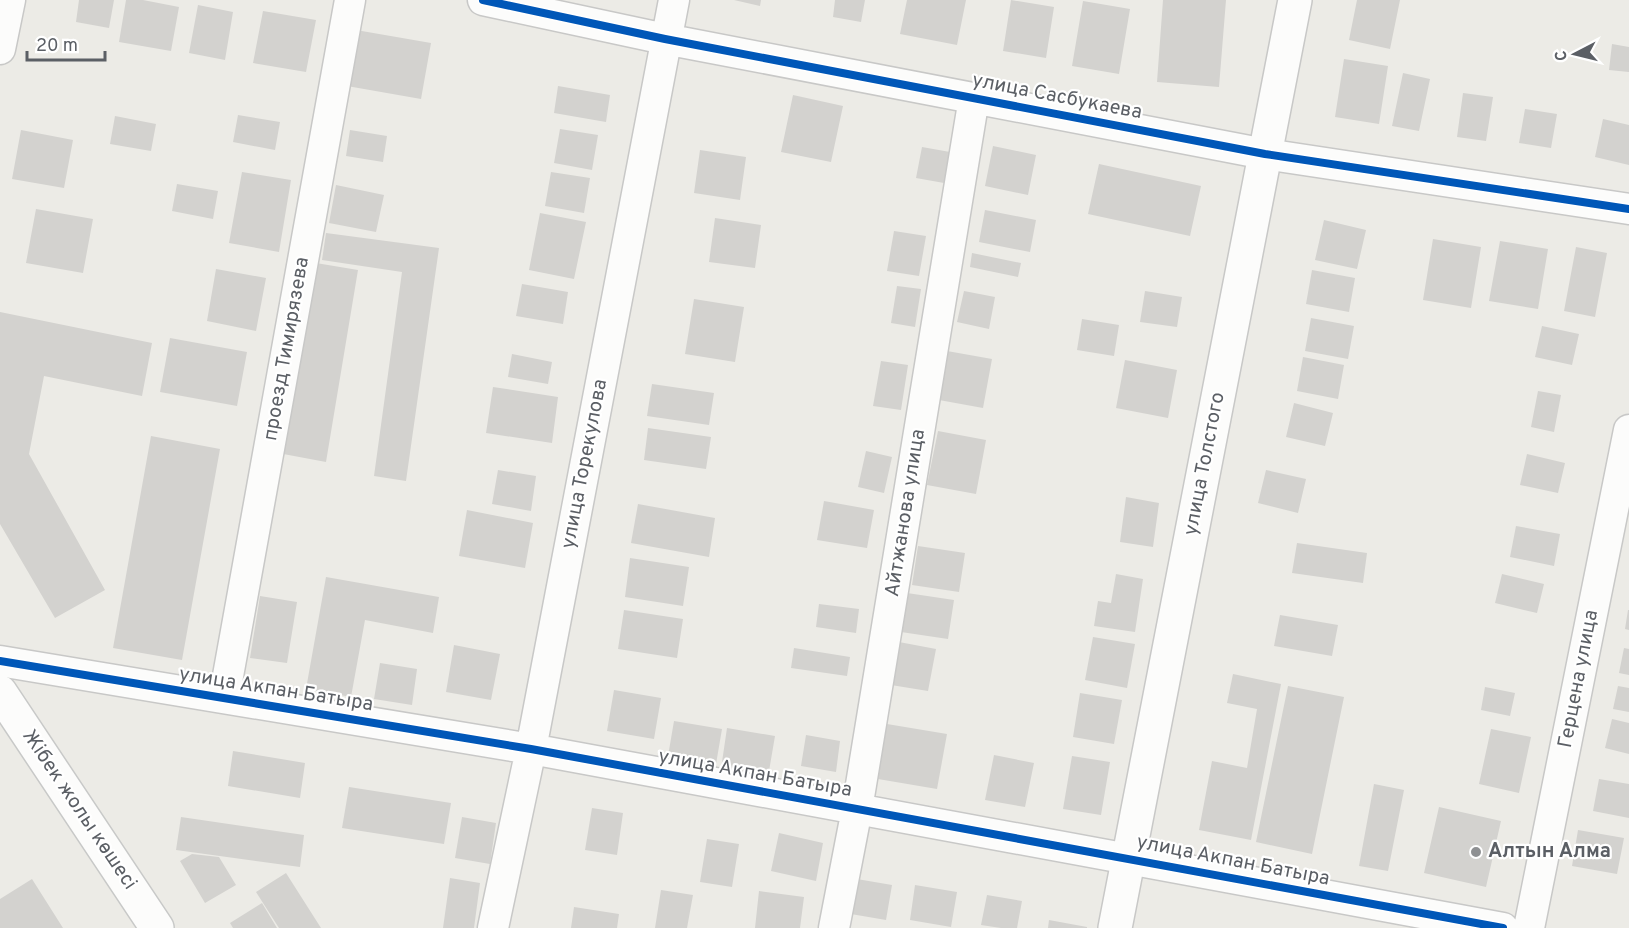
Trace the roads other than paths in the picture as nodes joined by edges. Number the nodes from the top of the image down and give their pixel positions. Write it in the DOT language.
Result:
graph roads {
  1 [pos="10,0"];
  2 [pos="350,0"];
  3 [pos="483,0"];
  4 [pos="674,0"];
  5 [pos="1295,0"];
  6 [pos="665,39"];
  7 [pos="0,49"];
  8 [pos="974,98"];
  9 [pos="1265,154"];
  10 [pos="1629,209"];
  11 [pos="1629,430"];
  12 [pos="0,661"];
  13 [pos="0,692"];
  14 [pos="224,698"];
  15 [pos="531,749"];
  16 [pos="857,809"];
  17 [pos="1128,859"];
  18 [pos="157,928"];
  19 [pos="493,928"];
  20 [pos="834,928"];
  21 [pos="1115,928"];
  22 [pos="1503,928"];
  23 [pos="1529,928"];
  1 -- 7 [label="street"];
  2 -- 14 [label="street, проезд Тимирязева"];
  3 -- 6 [label="street, улица Сасбукаева"];
  4 -- 6 [label="street, улица Торекулова"];
  5 -- 9 [label="street, улица Толстого"];
  6 -- 8 [label="street, улица Сасбукаева"];
  6 -- 15 [label="street, улица Торекулова"];
  8 -- 9 [label="street, улица Сасбукаева"];
  8 -- 16 [label="street, Айтжанова улица"];
  9 -- 10 [label="street, улица Сасбукаева"];
  9 -- 17 [label="street, улица Толстого"];
  11 -- 23 [label="street, Герцена улица"];
  12 -- 14 [label="street, улица Акпан Батыра"];
  13 -- 18 [label="street, Жібек жолы көшесі"];
  14 -- 15 [label="street, улица Акпан Батыра"];
  15 -- 16 [label="street, улица Акпан Батыра"];
  15 -- 19 [label="street, улица Торекулова"];
  16 -- 17 [label="street, улица Акпан Батыра"];
  16 -- 20 [label="street, Айтжанова улица"];
  17 -- 21 [label="street, улица Толстого"];
  17 -- 22 [label="street, улица Акпан Батыра"];
}
